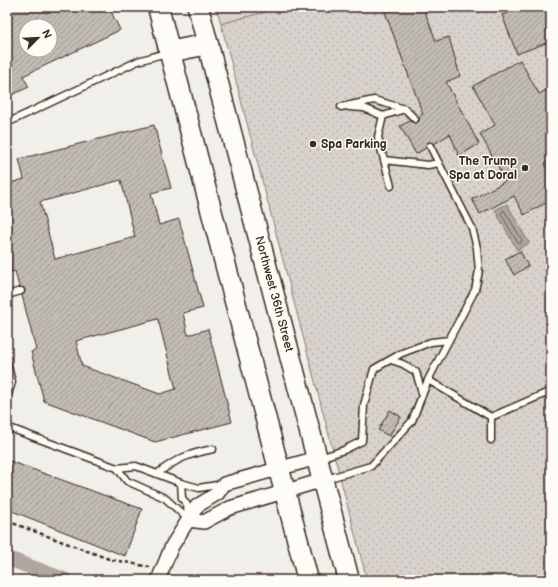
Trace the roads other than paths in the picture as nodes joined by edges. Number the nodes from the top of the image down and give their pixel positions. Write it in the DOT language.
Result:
graph roads {
  1 [pos="158,7"];
  2 [pos="198,7"];
  3 [pos="208,44"];
  4 [pos="169,52"];
  5 [pos="405,109"];
  6 [pos="383,116"];
  7 [pos="415,118"];
  8 [pos="7,123"];
  9 [pos="430,146"];
  10 [pos="384,160"];
  11 [pos="438,163"];
  12 [pos="392,186"];
  13 [pos="21,291"];
  14 [pos="7,295"];
  15 [pos="449,340"];
  16 [pos="391,360"];
  17 [pos="7,363"];
  18 [pos="428,380"];
  19 [pos="551,391"];
  20 [pos="422,392"];
  21 [pos="7,398"];
  22 [pos="491,418"];
  23 [pos="7,427"];
  24 [pos="491,440"];
  25 [pos="213,450"];
  26 [pos="317,458"];
  27 [pos="117,468"];
  28 [pos="278,468"];
  29 [pos="157,474"];
  30 [pos="323,480"];
  31 [pos="181,483"];
  32 [pos="224,484"];
  33 [pos="285,493"];
  34 [pos="189,520"];
  35 [pos="163,577"];
  36 [pos="308,580"];
  37 [pos="349,580"];
  1 -- 4 [label="main road"];
  2 -- 3 [label="main road, Northwest 36th Street"];
  3 -- 4 [label="main road"];
  3 -- 26 [label="main road, Northwest 36th Street"];
  4 -- 8 [label="lane"];
  4 -- 28 [label="main road"];
  5 -- 6 [label="lane"];
  5 -- 6 [label="lane"];
  5 -- 7 [label="lane"];
  6 -- 10 [label="lane"];
  9 -- 11 [label="lane"];
  10 -- 11 [label="lane"];
  10 -- 12 [label="lane"];
  11 -- 15 [label="lane"];
  13 -- 14 [label="lane"];
  15 -- 16 [label="lane"];
  15 -- 18 [label="lane"];
  16 -- 20 [label="lane"];
  16 -- 26 [label="lane"];
  17 -- 21 [label="lane"];
  18 -- 20 [label="lane"];
  18 -- 22 [label="lane"];
  19 -- 22 [label="lane"];
  20 -- 30 [label="lane"];
  22 -- 24 [label="lane"];
  23 -- 27 [label="lane"];
  25 -- 29 [label="lane"];
  26 -- 28 [label="street"];
  26 -- 30 [label="main road, Northwest 36th Street"];
  27 -- 29 [label="lane"];
  27 -- 34 [label="lane"];
  28 -- 32 [label="street"];
  28 -- 33 [label="main road"];
  29 -- 31 [label="lane"];
  30 -- 33 [label="street"];
  30 -- 37 [label="main road, Northwest 36th Street"];
  31 -- 32 [label="lane"];
  31 -- 34 [label="lane"];
  32 -- 34 [label="street"];
  33 -- 34 [label="street"];
  33 -- 36 [label="main road"];
  34 -- 35 [label="street"];
}
